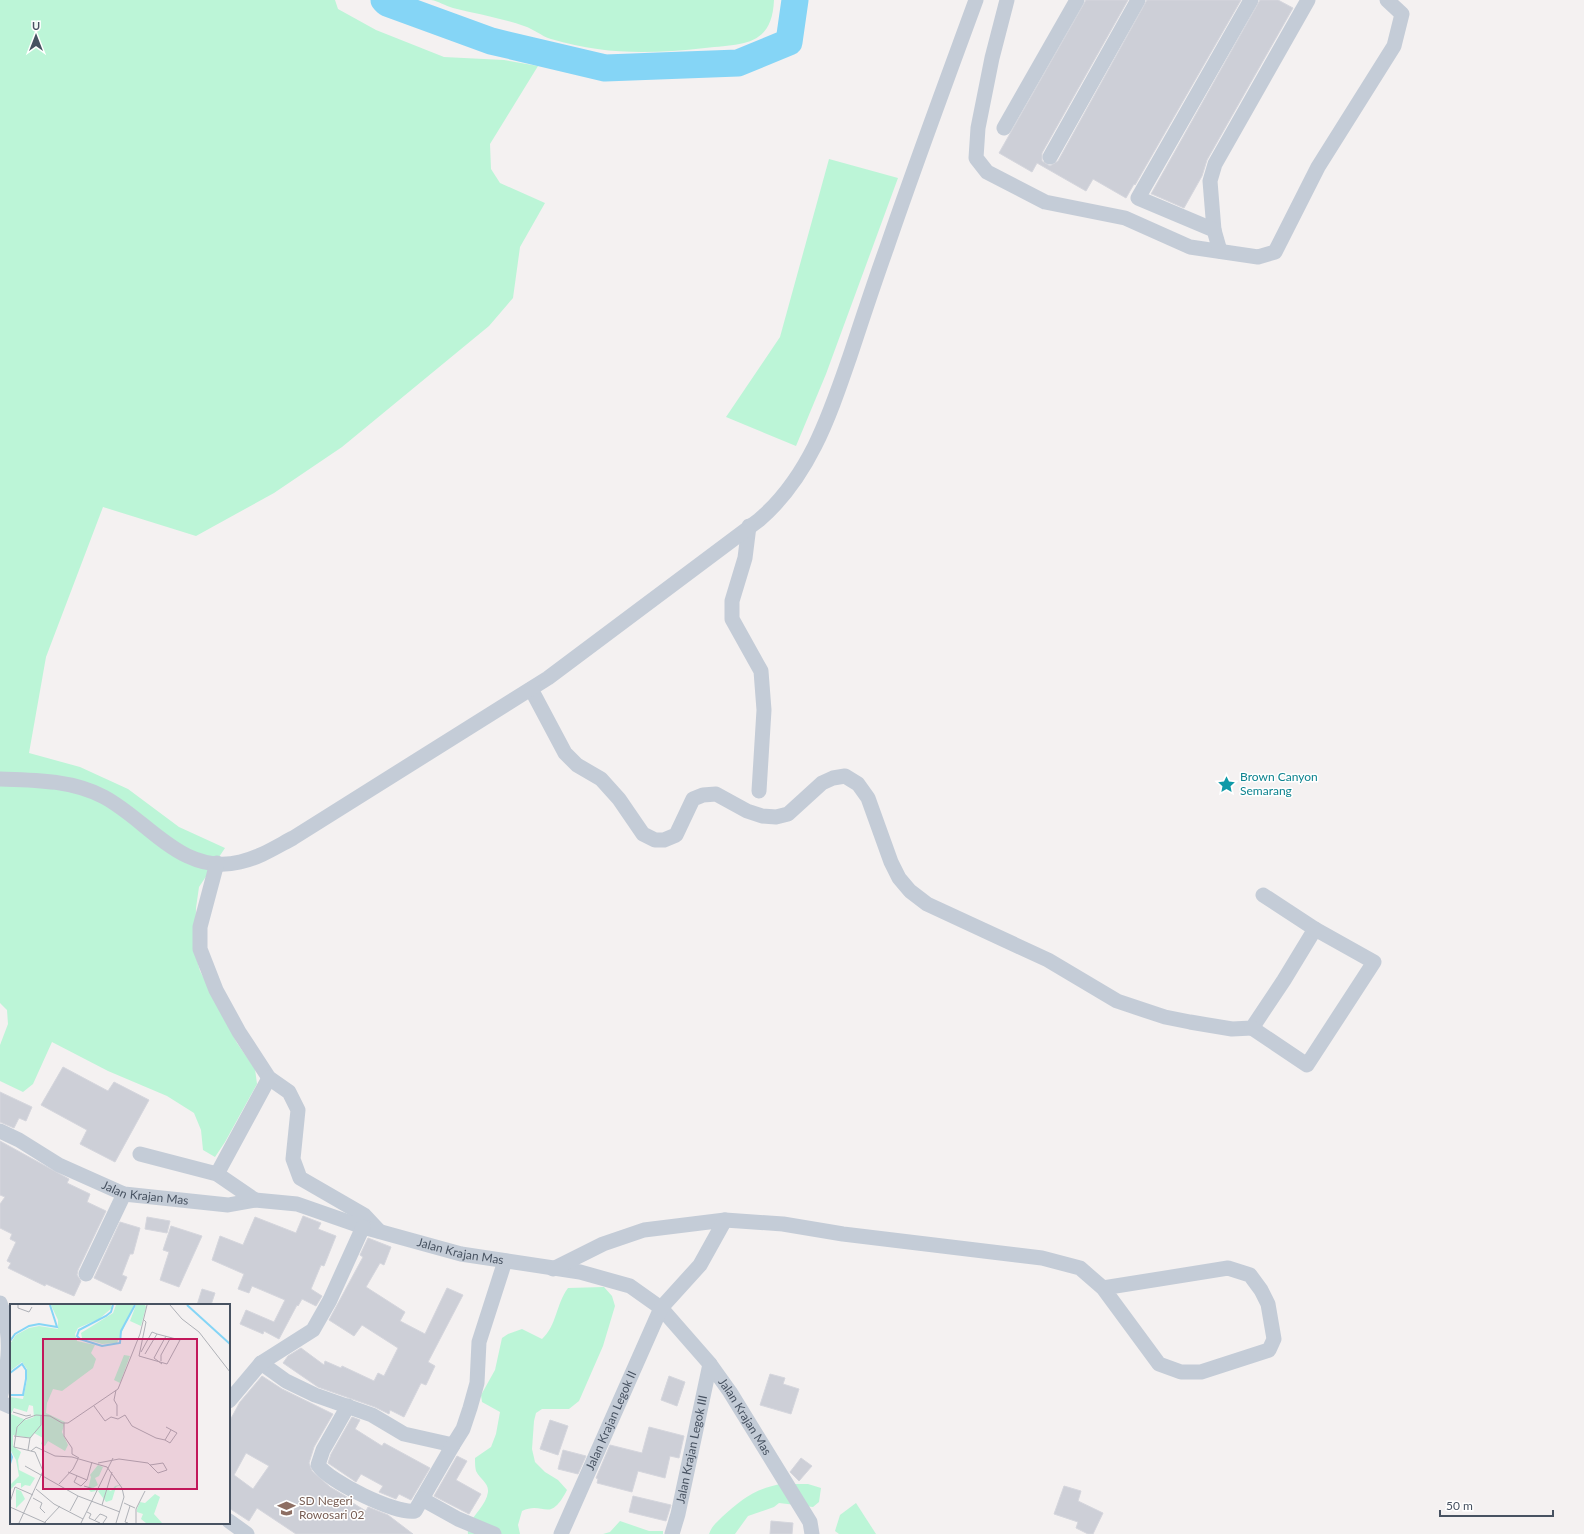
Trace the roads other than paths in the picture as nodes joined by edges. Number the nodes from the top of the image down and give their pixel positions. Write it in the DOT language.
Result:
graph roads {
  1 [pos="976,0"];
  2 [pos="1007,0"];
  3 [pos="1077,0"];
  4 [pos="1138,0"];
  5 [pos="1251,0"];
  6 [pos="1308,0"];
  7 [pos="1387,0"];
  8 [pos="1004,128"];
  9 [pos="1050,157"];
  10 [pos="1214,230"];
  11 [pos="1220,251"];
  12 [pos="750,526"];
  13 [pos="531,689"];
  14 [pos="0,779"];
  15 [pos="759,791"];
  16 [pos="217,863"];
  17 [pos="1263,895"];
  18 [pos="1315,929"];
  19 [pos="1252,1028"];
  20 [pos="269,1078"];
  21 [pos="0,1131"];
  22 [pos="140,1154"];
  23 [pos="217,1174"];
  24 [pos="124,1194"];
  25 [pos="255,1200"];
  26 [pos="725,1220"];
  27 [pos="363,1227"];
  28 [pos="379,1231"];
  29 [pos="505,1261"];
  30 [pos="553,1269"];
  31 [pos="86,1274"];
  32 [pos="1103,1288"];
  33 [pos="0,1303"];
  34 [pos="662,1308"];
  35 [pos="261,1363"];
  36 [pos="710,1364"];
  37 [pos="0,1398"];
  38 [pos="230,1401"];
  39 [pos="0,1402"];
  40 [pos="348,1406"];
  41 [pos="10,1407"];
  42 [pos="453,1444"];
  43 [pos="422,1499"];
  44 [pos="230,1522"];
  45 [pos="247,1534"];
  46 [pos="494,1534"];
  47 [pos="561,1534"];
  48 [pos="672,1534"];
  49 [pos="812,1534"];
  1 -- 12 [label="street"];
  2 -- 11 [label="street"];
  3 -- 8 [label="street"];
  4 -- 9 [label="street"];
  5 -- 10 [label="street"];
  6 -- 10 [label="street"];
  7 -- 11 [label="street"];
  10 -- 11 [label="street"];
  12 -- 13 [label="street"];
  12 -- 15 [label="street"];
  13 -- 16 [label="street"];
  13 -- 19 [label="street"];
  14 -- 16 [label="street"];
  16 -- 20 [label="street"];
  17 -- 18 [label="street"];
  18 -- 19 [label="street"];
  18 -- 19 [label="street"];
  20 -- 23 [label="street"];
  20 -- 28 [label="street"];
  21 -- 24 [label="street, Jalan Krajan Mas"];
  22 -- 23 [label="street"];
  23 -- 25 [label="street"];
  24 -- 25 [label="street, Jalan Krajan Mas"];
  24 -- 31 [label="street"];
  25 -- 27 [label="street, Jalan Krajan Mas"];
  26 -- 30 [label="street"];
  26 -- 32 [label="street"];
  26 -- 34 [label="street, Jalan Krajan Legok II"];
  27 -- 28 [label="street, Jalan Krajan Mas"];
  27 -- 35 [label="street"];
  28 -- 29 [label="street, Jalan Krajan Mas"];
  29 -- 30 [label="street, Jalan Krajan Mas"];
  29 -- 42 [label="street"];
  30 -- 34 [label="street, Jalan Krajan Mas"];
  32 -- 32 [label="street"];
  33 -- 37 [label="street"];
  34 -- 36 [label="street, Jalan Krajan Mas"];
  34 -- 47 [label="street, Jalan Krajan Legok II"];
  35 -- 38 [label="street"];
  35 -- 40 [label="street"];
  36 -- 48 [label="street, Jalan Krajan Legok III"];
  36 -- 49 [label="street, Jalan Krajan Mas"];
  39 -- 41 [label="street"];
  40 -- 42 [label="street"];
  40 -- 43 [label="street"];
  42 -- 43 [label="street"];
  43 -- 46 [label="street"];
  44 -- 45 [label="street"];
}
